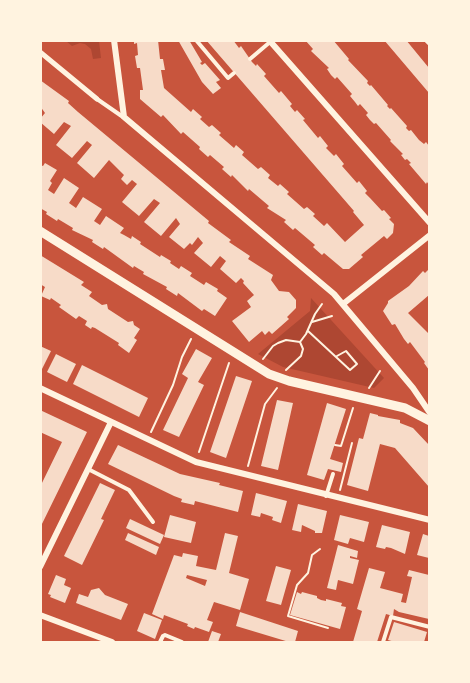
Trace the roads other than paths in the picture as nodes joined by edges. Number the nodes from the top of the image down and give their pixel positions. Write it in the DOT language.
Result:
graph roads {
  1 [pos="114,40"];
  2 [pos="196,40"];
  3 [pos="270,41"];
  4 [pos="40,52"];
  5 [pos="250,59"];
  6 [pos="234,73"];
  7 [pos="97,99"];
  8 [pos="124,117"];
  9 [pos="429,223"];
  10 [pos="40,231"];
  11 [pos="429,235"];
  12 [pos="344,304"];
  13 [pos="40,387"];
  14 [pos="429,413"];
  15 [pos="111,422"];
  16 [pos="429,422"];
  17 [pos="88,469"];
  18 [pos="333,474"];
  19 [pos="326,496"];
  20 [pos="429,520"];
  21 [pos="153,522"];
  22 [pos="40,567"];
  23 [pos="40,615"];
  24 [pos="429,627"];
  25 [pos="112,642"];
  26 [pos="160,642"];
  27 [pos="182,642"];
  28 [pos="383,642"];
  1 -- 8 [label="street"];
  2 -- 6 [label="lane"];
  3 -- 5 [label="lane"];
  3 -- 9 [label="street"];
  4 -- 7 [label="street"];
  7 -- 8 [label="lane"];
  8 -- 12 [label="street"];
  10 -- 16 [label="street"];
  11 -- 12 [label="street"];
  12 -- 14 [label="street"];
  13 -- 15 [label="street"];
  15 -- 17 [label="street"];
  15 -- 19 [label="street"];
  17 -- 21 [label="lane"];
  17 -- 22 [label="street"];
  18 -- 19 [label="lane"];
  19 -- 20 [label="street"];
  23 -- 25 [label="street"];
  24 -- 28 [label="lane"];
  26 -- 27 [label="lane"];
}
